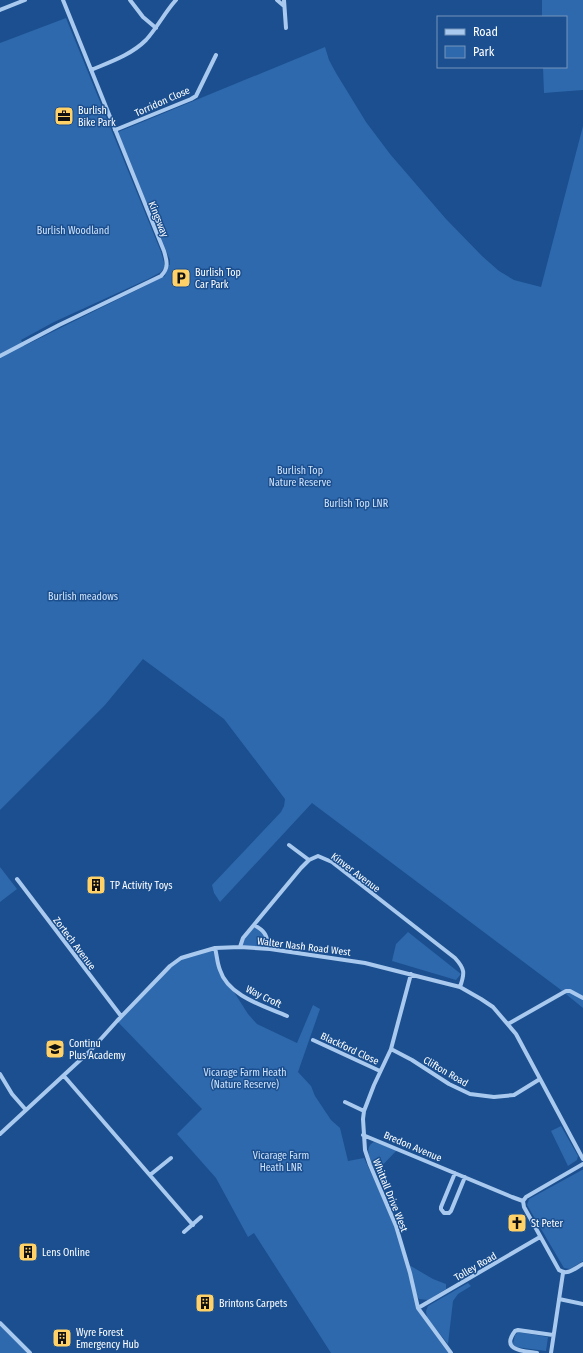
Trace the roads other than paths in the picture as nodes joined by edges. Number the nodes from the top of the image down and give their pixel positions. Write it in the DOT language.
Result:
graph roads {
  1 [pos="25,0"];
  2 [pos="63,0"];
  3 [pos="130,0"];
  4 [pos="176,0"];
  5 [pos="277,0"];
  6 [pos="284,0"];
  7 [pos="284,6"];
  8 [pos="0,10"];
  9 [pos="156,28"];
  10 [pos="286,28"];
  11 [pos="216,55"];
  12 [pos="91,70"];
  13 [pos="115,130"];
  14 [pos="0,356"];
  15 [pos="289,845"];
  16 [pos="309,860"];
  17 [pos="17,879"];
  18 [pos="254,924"];
  19 [pos="240,947"];
  20 [pos="216,948"];
  21 [pos="270,949"];
  22 [pos="411,974"];
  23 [pos="460,987"];
  24 [pos="583,998"];
  25 [pos="121,1016"];
  26 [pos="287,1016"];
  27 [pos="508,1024"];
  28 [pos="313,1040"];
  29 [pos="391,1049"];
  30 [pos="380,1071"];
  31 [pos="0,1074"];
  32 [pos="64,1076"];
  33 [pos="540,1079"];
  34 [pos="345,1102"];
  35 [pos="26,1110"];
  36 [pos="364,1111"];
  37 [pos="0,1134"];
  38 [pos="364,1135"];
  39 [pos="171,1158"];
  40 [pos="583,1158"];
  41 [pos="583,1164"];
  42 [pos="455,1173"];
  43 [pos="150,1175"];
  44 [pos="465,1177"];
  45 [pos="523,1201"];
  46 [pos="201,1217"];
  47 [pos="193,1224"];
  48 [pos="184,1232"];
  49 [pos="540,1237"];
  50 [pos="583,1264"];
  51 [pos="563,1273"];
  52 [pos="559,1299"];
  53 [pos="583,1304"];
  54 [pos="418,1308"];
  55 [pos="0,1323"];
  56 [pos="554,1335"];
  57 [pos="30,1353"];
  58 [pos="451,1353"];
  59 [pos="537,1353"];
  60 [pos="551,1353"];
  1 -- 8 [label="street"];
  2 -- 12 [label="street, Kingsway"];
  3 -- 9 [label="street"];
  4 -- 9 [label="street"];
  5 -- 7 [label="street"];
  6 -- 7 [label="street"];
  7 -- 10 [label="street"];
  9 -- 12 [label="street"];
  11 -- 13 [label="street, Torridon Close"];
  12 -- 13 [label="street, Kingsway"];
  13 -- 14 [label="street, Kingsway"];
  15 -- 16 [label="street"];
  16 -- 18 [label="street"];
  16 -- 23 [label="street, Kinver Avenue"];
  17 -- 25 [label="street, Zortech Avenue"];
  18 -- 19 [label="street"];
  18 -- 21 [label="street"];
  19 -- 20 [label="street, Walter Nash Road West"];
  19 -- 21 [label="street, Walter Nash Road West"];
  20 -- 25 [label="street, Walter Nash Road West"];
  20 -- 26 [label="street, Way Croft"];
  21 -- 22 [label="street, Walter Nash Road West"];
  22 -- 23 [label="street, Walter Nash Road West"];
  22 -- 29 [label="street, Whittall Drive West"];
  23 -- 27 [label="street, Walter Nash Road West"];
  24 -- 27 [label="street"];
  25 -- 32 [label="street, Walter Nash Road West"];
  27 -- 33 [label="street, Walter Nash Road West"];
  28 -- 30 [label="street, Blackford Close"];
  29 -- 30 [label="street, Whittall Drive West"];
  29 -- 33 [label="street, Clifton Road"];
  30 -- 36 [label="street, Whittall Drive West"];
  31 -- 35 [label="street"];
  32 -- 35 [label="street, Walter Nash Road West"];
  32 -- 43 [label="street"];
  33 -- 40 [label="street, Walter Nash Road West"];
  34 -- 36 [label="street"];
  35 -- 37 [label="street, Walter Nash Road West"];
  36 -- 38 [label="street, Whittall Drive West"];
  38 -- 42 [label="street, Bredon Avenue"];
  38 -- 54 [label="street, Whittall Drive West"];
  39 -- 43 [label="street"];
  41 -- 45 [label="street"];
  42 -- 44 [label="street, Bredon Avenue"];
  42 -- 44 [label="street"];
  43 -- 47 [label="street"];
  44 -- 45 [label="street, Bredon Avenue"];
  45 -- 49 [label="street"];
  46 -- 47 [label="street"];
  47 -- 48 [label="street"];
  49 -- 51 [label="street"];
  49 -- 54 [label="street, Tolley Road"];
  50 -- 51 [label="street"];
  51 -- 52 [label="street"];
  52 -- 53 [label="street"];
  52 -- 56 [label="street"];
  54 -- 58 [label="street"];
  55 -- 57 [label="street"];
  56 -- 59 [label="street"];
  56 -- 60 [label="street"];
}
